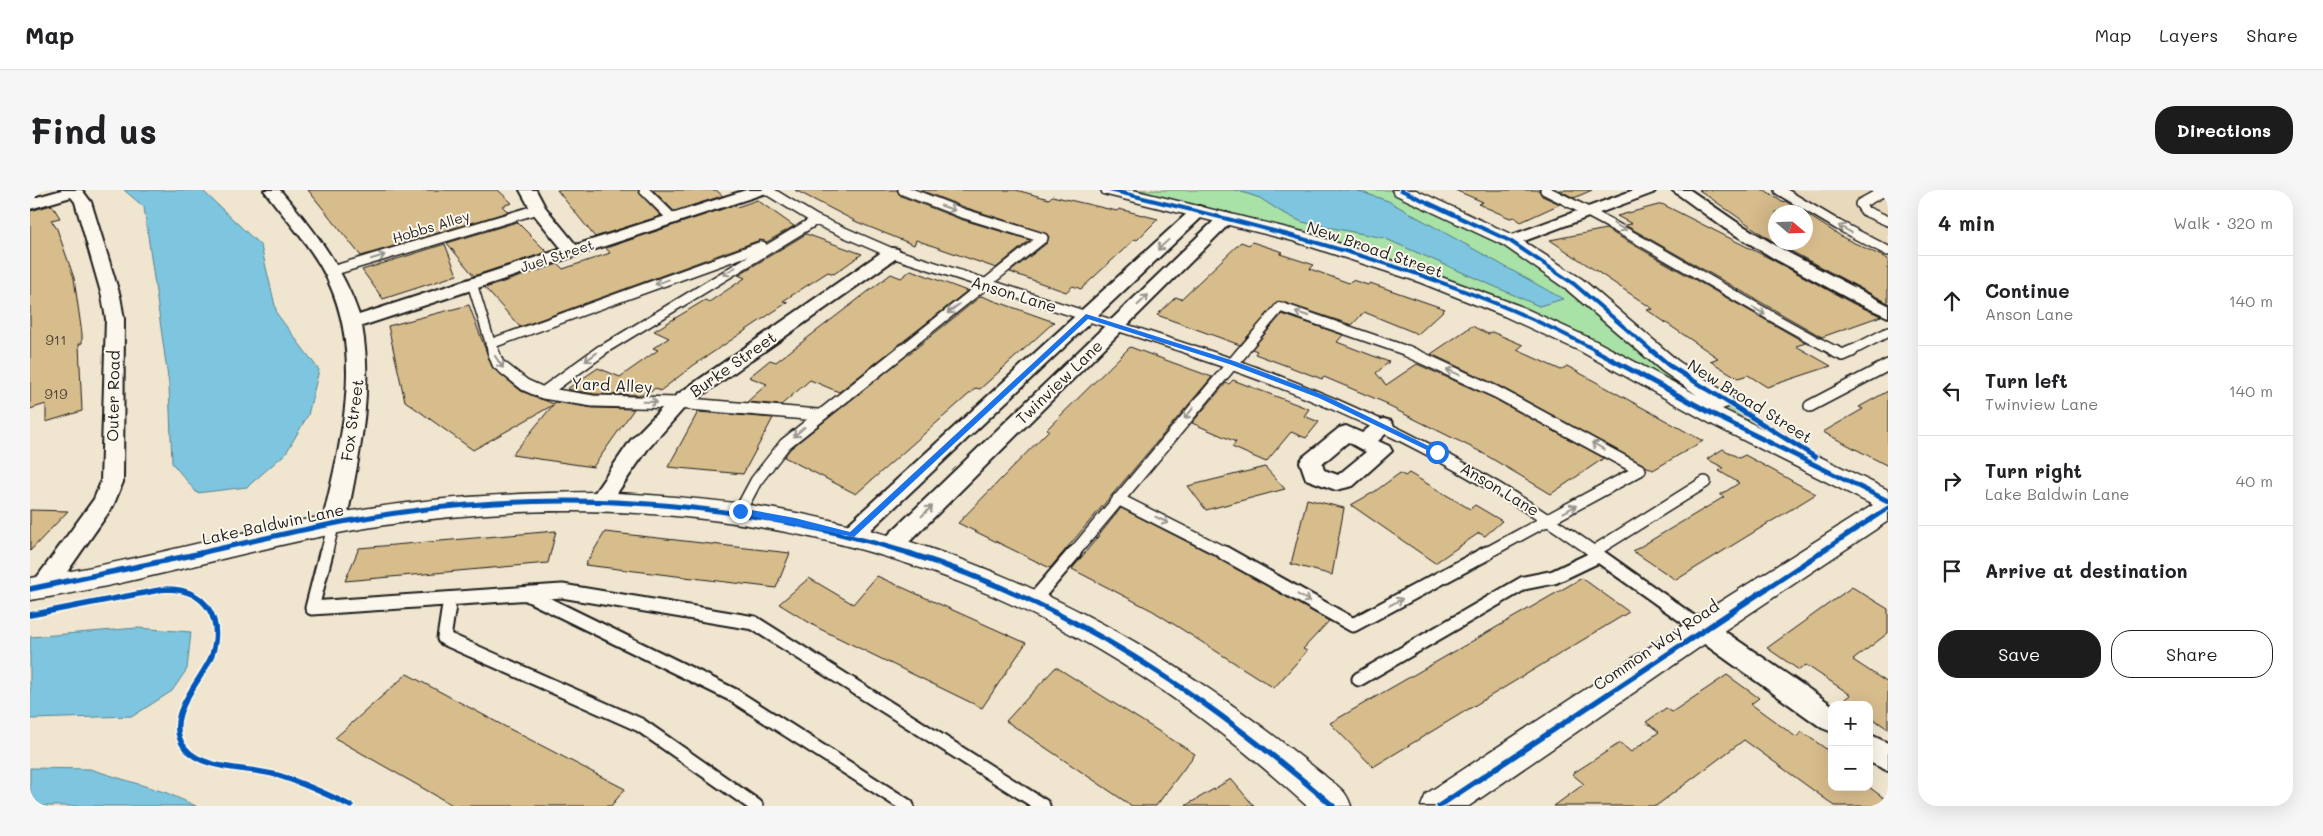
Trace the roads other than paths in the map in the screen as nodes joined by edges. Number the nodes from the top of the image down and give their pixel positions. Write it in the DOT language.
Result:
graph roads {
  1 [pos="74,190"];
  2 [pos="273,190"];
  3 [pos="528,190"];
  4 [pos="644,190"];
  5 [pos="761,190"];
  6 [pos="767,190"];
  7 [pos="903,190"];
  8 [pos="1110,190"];
  9 [pos="1401,190"];
  10 [pos="1544,190"];
  11 [pos="1648,190"];
  12 [pos="1659,190"];
  13 [pos="1680,190"];
  14 [pos="1779,190"];
  15 [pos="1886,190"];
  16 [pos="30,204"];
  17 [pos="538,209"];
  18 [pos="1199,211"];
  19 [pos="1590,212"];
  20 [pos="1226,218"];
  21 [pos="1718,218"];
  22 [pos="673,219"];
  23 [pos="816,220"];
  24 [pos="1888,221"];
  25 [pos="790,236"];
  26 [pos="1510,241"];
  27 [pos="1888,251"];
  28 [pos="572,252"];
  29 [pos="892,253"];
  30 [pos="332,271"];
  31 [pos="472,284"];
  32 [pos="984,284"];
  33 [pos="1888,312"];
  34 [pos="1086,316"];
  35 [pos="353,324"];
  36 [pos="1116,326"];
  37 [pos="1886,335"];
  38 [pos="490,344"];
  39 [pos="1232,363"];
  40 [pos="1888,365"];
  41 [pos="543,393"];
  42 [pos="678,403"];
  43 [pos="1810,406"];
  44 [pos="818,415"];
  45 [pos="1384,426"];
  46 [pos="1363,442"];
  47 [pos="1705,482"];
  48 [pos="1118,499"];
  49 [pos="600,501"];
  50 [pos="1888,501"];
  51 [pos="1888,508"];
  52 [pos="740,511"];
  53 [pos="1550,520"];
  54 [pos="334,523"];
  55 [pos="851,535"];
  56 [pos="892,546"];
  57 [pos="1596,554"];
  58 [pos="34,588"];
  59 [pos="526,594"];
  60 [pos="450,599"];
  61 [pos="1033,601"];
  62 [pos="1702,629"];
  63 [pos="1359,680"];
  64 [pos="1828,717"];
  65 [pos="1873,749"];
  66 [pos="1888,759"];
  67 [pos="756,806"];
  68 [pos="907,806"];
  69 [pos="1043,806"];
  70 [pos="1334,806"];
  71 [pos="1439,806"];
  1 -- 16 [label="street"];
  1 -- 58 [label="street, Outer Road"];
  2 -- 30 [label="street, Fox Street"];
  3 -- 17 [label="street"];
  4 -- 22 [label="lane"];
  5 -- 22 [label="street, Juel Street"];
  6 -- 23 [label="lane, Anson Lane"];
  7 -- 32 [label="lane, one-way"];
  8 -- 18 [label="street, New Broad Street"];
  9 -- 26 [label="street, New Broad Street"];
  10 -- 19 [label="lane"];
  11 -- 19 [label="street"];
  12 -- 21 [label="street"];
  13 -- 21 [label="street"];
  27 -- 14 [label="lane, one-way"];
  15 -- 24 [label="lane"];
  17 -- 28 [label="street"];
  30 -- 17 [label="lane, Hobbs Alley, one-way"];
  18 -- 20 [label="street, New Broad Street"];
  18 -- 34 [label="street, Twinview Lane, one-way"];
  19 -- 26 [label="street"];
  19 -- 37 [label="lane, one-way"];
  36 -- 20 [label="street, Twinview Lane, one-way"];
  20 -- 50 [label="street, New Broad Street"];
  21 -- 33 [label="street"];
  22 -- 28 [label="street, Juel Street"];
  23 -- 25 [label="lane"];
  23 -- 29 [label="lane, Anson Lane"];
  25 -- 38 [label="lane, one-way"];
  25 -- 41 [label="lane, one-way"];
  26 -- 50 [label="street, New Broad Street"];
  28 -- 31 [label="street, Juel Street"];
  29 -- 32 [label="lane, Anson Lane"];
  29 -- 42 [label="street, Burke Street"];
  30 -- 35 [label="street, Fox Street"];
  31 -- 35 [label="street, Juel Street"];
  31 -- 38 [label="lane, Yard Alley"];
  32 -- 34 [label="lane, Anson Lane"];
  32 -- 44 [label="lane, one-way"];
  34 -- 36 [label="lane, Anson Lane"];
  34 -- 55 [label="street, Twinview Lane"];
  35 -- 54 [label="street, Fox Street"];
  36 -- 39 [label="lane, Anson Lane"];
  56 -- 36 [label="street, Twinview Lane, one-way"];
  38 -- 41 [label="lane, Yard Alley, one-way"];
  39 -- 45 [label="lane, Anson Lane"];
  39 -- 48 [label="lane, one-way"];
  53 -- 39 [label="lane, one-way"];
  40 -- 43 [label="lane"];
  41 -- 42 [label="lane, Yard Alley, one-way"];
  42 -- 44 [label="lane, Yard Alley"];
  42 -- 49 [label="street, Burke Street"];
  44 -- 52 [label="lane, one-way"];
  45 -- 46 [label="street"];
  45 -- 53 [label="lane, Anson Lane"];
  47 -- 57 [label="lane"];
  48 -- 53 [label="lane, one-way"];
  48 -- 61 [label="lane"];
  49 -- 52 [label="street, Lake Baldwin Lane"];
  49 -- 54 [label="street, Lake Baldwin Lane"];
  51 -- 62 [label="street, Common Way Road"];
  52 -- 55 [label="street, Lake Baldwin Lane"];
  53 -- 57 [label="lane, Anson Lane"];
  54 -- 58 [label="street, Lake Baldwin Lane"];
  54 -- 60 [label="lane"];
  55 -- 56 [label="street, Lake Baldwin Lane"];
  56 -- 61 [label="street, Lake Baldwin Lane"];
  57 -- 62 [label="lane, Anson Lane"];
  57 -- 63 [label="lane"];
  59 -- 60 [label="lane"];
  59 -- 68 [label="lane"];
  59 -- 69 [label="lane"];
  60 -- 67 [label="lane"];
  61 -- 70 [label="street, Lake Baldwin Lane"];
  62 -- 64 [label="street, Anson Lane"];
  62 -- 71 [label="street, Common Way Road"];
  65 -- 66 [label="street"];
}
